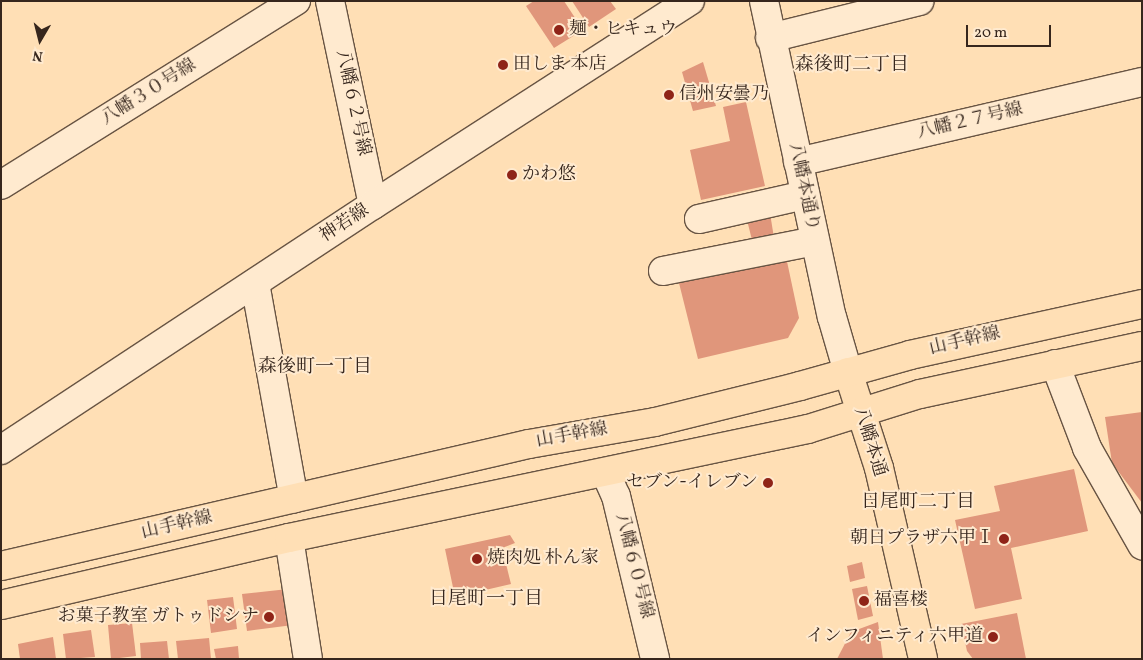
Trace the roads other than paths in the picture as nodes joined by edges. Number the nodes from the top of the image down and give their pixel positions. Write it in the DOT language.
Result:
graph roads {
  1 [pos="296,1"];
  2 [pos="330,1"];
  3 [pos="690,1"];
  4 [pos="764,1"];
  5 [pos="919,1"];
  6 [pos="770,38"];
  7 [pos="1142,82"];
  8 [pos="798,162"];
  9 [pos="1,185"];
  10 [pos="805,195"];
  11 [pos="373,205"];
  12 [pos="699,220"];
  13 [pos="815,240"];
  14 [pos="663,271"];
  15 [pos="255,283"];
  16 [pos="1142,304"];
  17 [pos="1142,346"];
  18 [pos="1056,364"];
  19 [pos="848,372"];
  20 [pos="860,412"];
  21 [pos="1,450"];
  22 [pos="606,474"];
  23 [pos="294,499"];
  24 [pos="290,538"];
  25 [pos="1142,545"];
  26 [pos="1,566"];
  27 [pos="1,605"];
  28 [pos="308,659"];
  29 [pos="655,659"];
  30 [pos="923,659"];
  1 -- 9 [label="street, 八幡３０号線"];
  2 -- 11 [label="street, 八幡６２号線"];
  3 -- 11 [label="street, 神若線"];
  4 -- 6 [label="street, 八幡本通り"];
  5 -- 6 [label="street"];
  6 -- 8 [label="street, 八幡本通り"];
  7 -- 8 [label="street, 八幡２７号線"];
  8 -- 10 [label="street, 八幡本通り"];
  10 -- 12 [label="street"];
  10 -- 13 [label="street, 八幡本通り"];
  11 -- 15 [label="street, 神若線"];
  13 -- 14 [label="street"];
  13 -- 19 [label="street, 八幡本通り"];
  15 -- 21 [label="street, 神若線"];
  15 -- 23 [label="street"];
  16 -- 19 [label="main road, 山手幹線"];
  17 -- 18 [label="main road, 山手幹線"];
  18 -- 20 [label="main road, 山手幹線"];
  18 -- 25 [label="street"];
  19 -- 20 [label="main road, 八幡本通"];
  19 -- 23 [label="main road, 山手幹線"];
  20 -- 22 [label="main road, 山手幹線"];
  20 -- 30 [label="main road, 八幡本通"];
  22 -- 24 [label="main road, 山手幹線"];
  22 -- 29 [label="street, 八幡６０号線"];
  23 -- 26 [label="main road, 山手幹線"];
  24 -- 27 [label="main road, 山手幹線"];
  24 -- 28 [label="street"];
}
